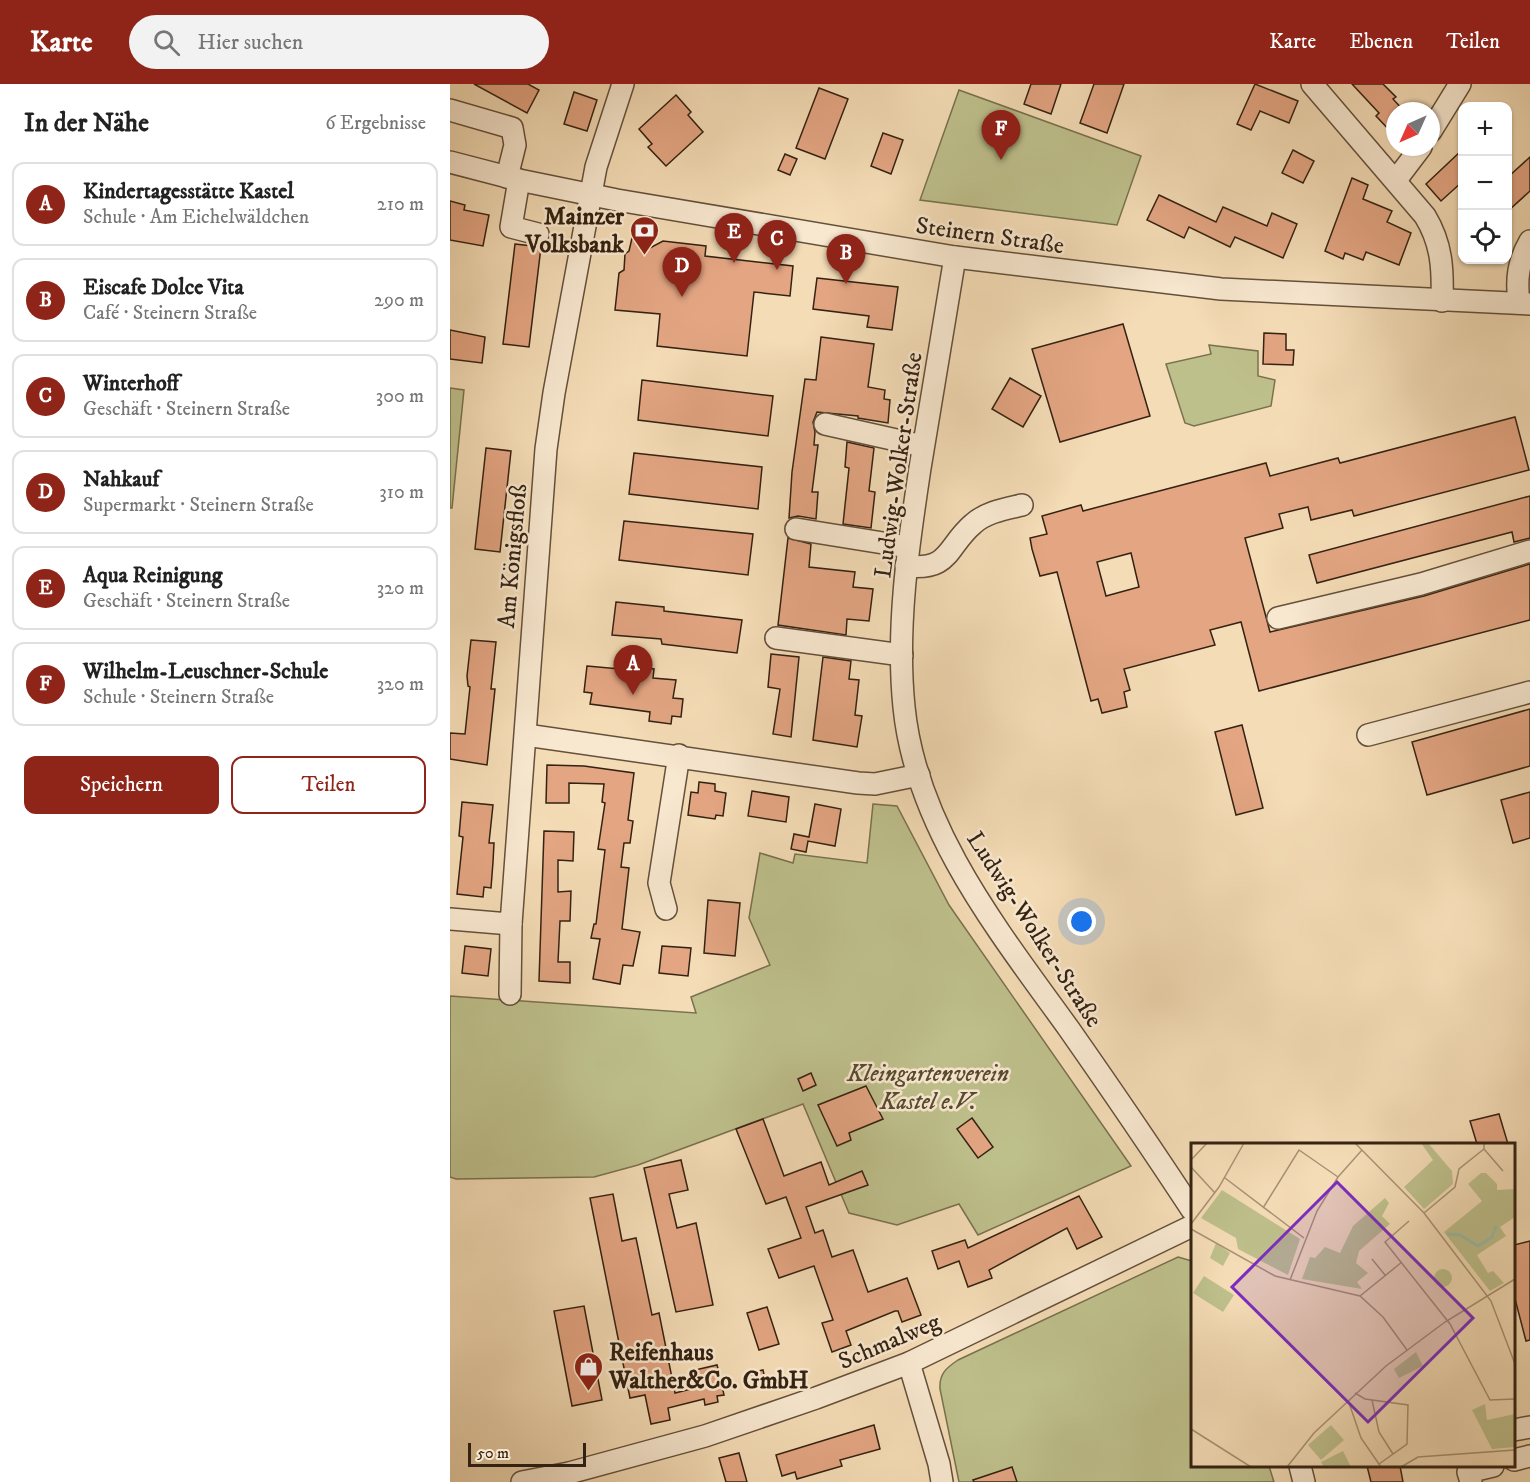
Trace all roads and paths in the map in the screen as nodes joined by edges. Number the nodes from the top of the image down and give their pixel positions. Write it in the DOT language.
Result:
graph roads {
  1 [pos="623,84"];
  2 [pos="1312,84"];
  3 [pos="1452,87"];
  4 [pos="450,110"];
  5 [pos="1440,112"];
  6 [pos="1414,156"];
  7 [pos="450,162"];
  8 [pos="513,179"];
  9 [pos="1396,180"];
  10 [pos="591,194"];
  11 [pos="538,234"];
  12 [pos="1530,241"];
  13 [pos="955,257"];
  14 [pos="1442,301"];
  15 [pos="1525,304"];
  16 [pos="825,424"];
  17 [pos="923,446"];
  18 [pos="1022,505"];
  19 [pos="796,529"];
  20 [pos="1530,551"];
  21 [pos="907,557"];
  22 [pos="1278,618"];
  23 [pos="776,638"];
  24 [pos="902,655"];
  25 [pos="1530,692"];
  26 [pos="526,735"];
  27 [pos="1368,735"];
  28 [pos="679,755"];
  29 [pos="919,775"];
  30 [pos="666,909"];
  31 [pos="450,919"];
  32 [pos="511,924"];
  33 [pos="510,994"];
  34 [pos="1191,1209"];
  35 [pos="1191,1226"];
  36 [pos="909,1363"];
  37 [pos="1530,1427"];
  38 [pos="1515,1430"];
  39 [pos="1530,1456"];
  40 [pos="1515,1460"];
  41 [pos="1300,1467"];
  42 [pos="1489,1467"];
  43 [pos="522,1482"];
  44 [pos="942,1482"];
  45 [pos="1304,1482"];
  46 [pos="1471,1482"];
  1 -- 10 [label="street, Am Königsfloß"];
  2 -- 9 [label="street"];
  3 -- 5 [label="street"];
  4 -- 8 [label="street"];
  6 -- 9 [label="street"];
  7 -- 8 [label="street, Steinern Straße"];
  8 -- 10 [label="street, Steinern Straße"];
  8 -- 11 [label="street"];
  9 -- 14 [label="street"];
  10 -- 13 [label="street, Steinern Straße"];
  10 -- 26 [label="street, Am Königsfloß"];
  12 -- 15 [label="street"];
  13 -- 14 [label="street, Steinern Straße"];
  13 -- 17 [label="street, Ludwig-Wolker-Straße"];
  14 -- 15 [label="street, Steinern Straße"];
  16 -- 17 [label="street"];
  17 -- 21 [label="street, Ludwig-Wolker-Straße"];
  18 -- 21 [label="street"];
  19 -- 21 [label="street"];
  20 -- 22 [label="street"];
  21 -- 24 [label="street, Ludwig-Wolker-Straße"];
  23 -- 24 [label="street"];
  24 -- 29 [label="street, Ludwig-Wolker-Straße"];
  25 -- 27 [label="street"];
  26 -- 28 [label="street"];
  26 -- 32 [label="street, Am Königsfloß"];
  28 -- 29 [label="street"];
  28 -- 30 [label="street"];
  29 -- 34 [label="street, Ludwig-Wolker-Straße"];
  31 -- 32 [label="street"];
  32 -- 33 [label="street, Am Königsfloß"];
  35 -- 36 [label="street, Schmalweg"];
  36 -- 43 [label="street, Schmalweg"];
  36 -- 44 [label="street"];
  37 -- 38 [label="street"];
  39 -- 40 [label="street"];
  41 -- 45 [label="street"];
  42 -- 46 [label="street"];
}
